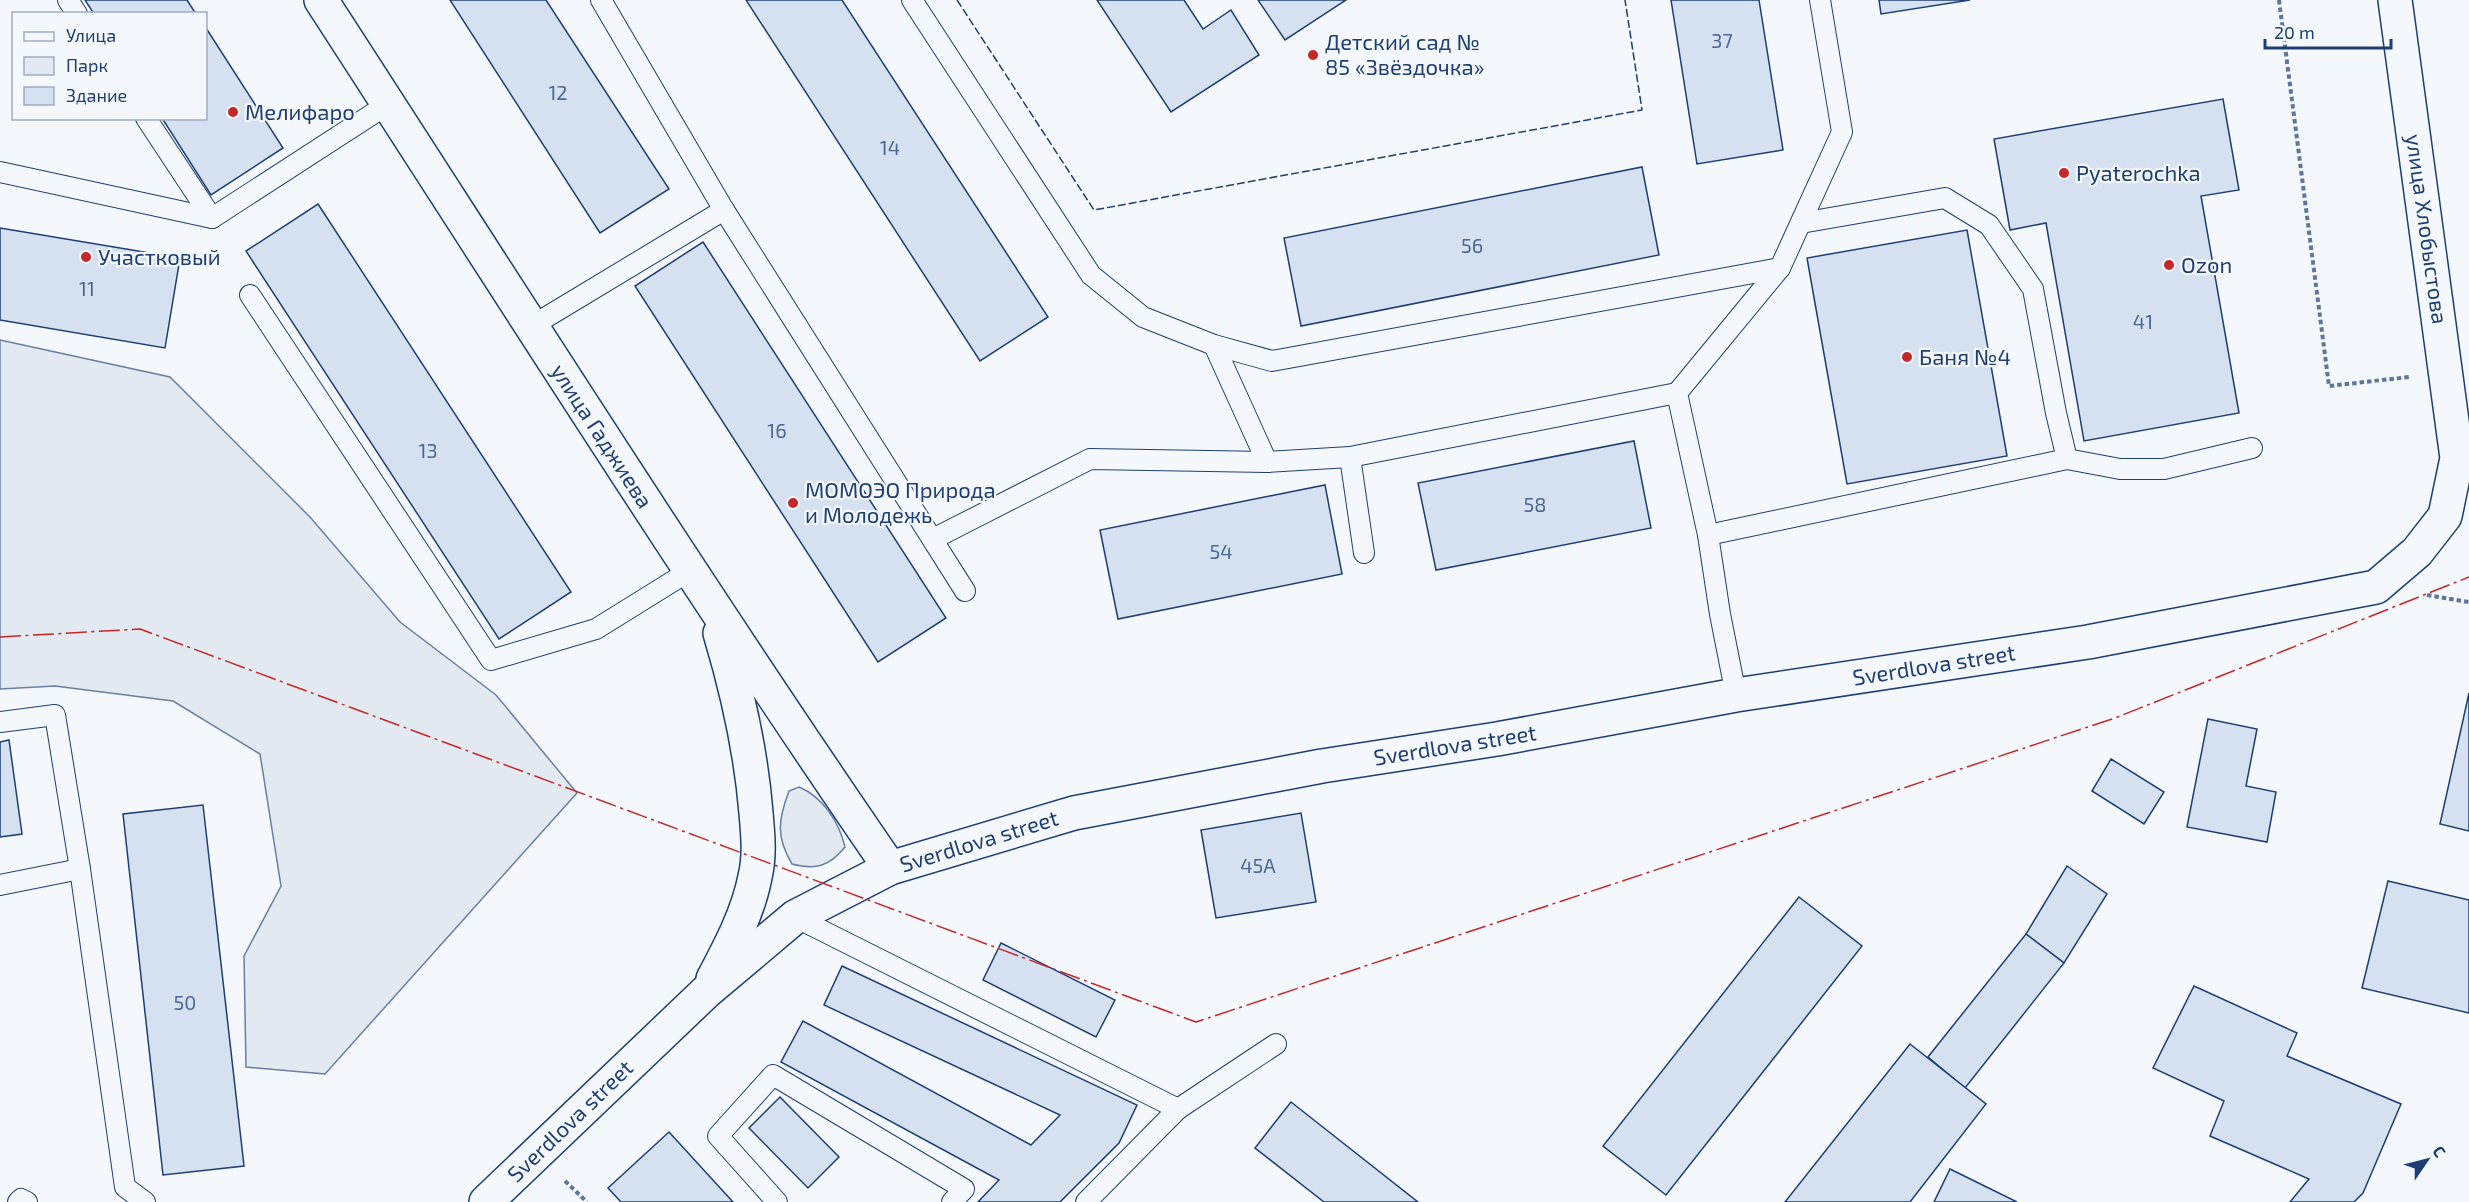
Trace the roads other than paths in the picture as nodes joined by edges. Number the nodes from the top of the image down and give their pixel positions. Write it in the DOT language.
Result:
graph roads {
  1 [pos="321,0"];
  2 [pos="601,0"];
  3 [pos="912,0"];
  4 [pos="1820,0"];
  5 [pos="2395,0"];
  6 [pos="388,104"];
  7 [pos="147,120"];
  8 [pos="0,172"];
  9 [pos="724,210"];
  10 [pos="212,218"];
  11 [pos="1801,223"];
  12 [pos="1780,268"];
  13 [pos="250,295"];
  14 [pos="530,327"];
  15 [pos="1214,345"];
  16 [pos="1677,393"];
  17 [pos="2252,448"];
  18 [pos="2463,456"];
  19 [pos="1350,457"];
  20 [pos="2067,459"];
  21 [pos="1268,462"];
  22 [pos="1708,535"];
  23 [pos="933,539"];
  24 [pos="1364,553"];
  25 [pos="691,570"];
  26 [pos="964,591"];
  27 [pos="711,599"];
  28 [pos="1736,695"];
  29 [pos="0,722"];
  30 [pos="890,868"];
  31 [pos="80,869"];
  32 [pos="0,885"];
  33 [pos="795,917"];
  34 [pos="706,992"];
  35 [pos="1276,1044"];
  36 [pos="1178,1109"];
  37 [pos="18,1202"];
  38 [pos="27,1202"];
  39 [pos="145,1202"];
  40 [pos="486,1202"];
  41 [pos="777,1202"];
  42 [pos="952,1202"];
  43 [pos="1086,1202"];
  1 -- 6 [label="street, улица Гаджиева"];
  2 -- 9 [label="lane"];
  3 -- 15 [label="lane"];
  4 -- 11 [label="lane"];
  5 -- 18 [label="street, улица Хлобыстова"];
  6 -- 10 [label="lane"];
  6 -- 14 [label="street, улица Гаджиева"];
  7 -- 10 [label="lane"];
  8 -- 10 [label="lane"];
  9 -- 14 [label="lane"];
  9 -- 23 [label="lane"];
  11 -- 12 [label="lane"];
  11 -- 20 [label="lane"];
  12 -- 15 [label="lane"];
  12 -- 16 [label="lane"];
  13 -- 25 [label="lane"];
  14 -- 25 [label="street, улица Гаджиева"];
  15 -- 21 [label="lane"];
  16 -- 19 [label="lane"];
  16 -- 22 [label="lane"];
  17 -- 20 [label="lane"];
  18 -- 28 [label="street, Sverdlova street"];
  19 -- 21 [label="lane"];
  19 -- 24 [label="lane"];
  20 -- 22 [label="lane"];
  21 -- 23 [label="lane"];
  22 -- 28 [label="lane"];
  23 -- 26 [label="lane"];
  25 -- 27 [label="street, улица Гаджиева"];
  27 -- 30 [label="street, улица Гаджиева"];
  27 -- 34 [label="street"];
  28 -- 30 [label="street, Sverdlova street"];
  29 -- 31 [label="lane"];
  30 -- 33 [label="street, Sverdlova street"];
  31 -- 32 [label="lane"];
  31 -- 39 [label="lane"];
  33 -- 34 [label="street, Sverdlova street"];
  33 -- 36 [label="lane"];
  34 -- 40 [label="street, Sverdlova street"];
  35 -- 36 [label="lane"];
  36 -- 43 [label="lane"];
  37 -- 38 [label="lane"];
  41 -- 42 [label="lane"];
}
